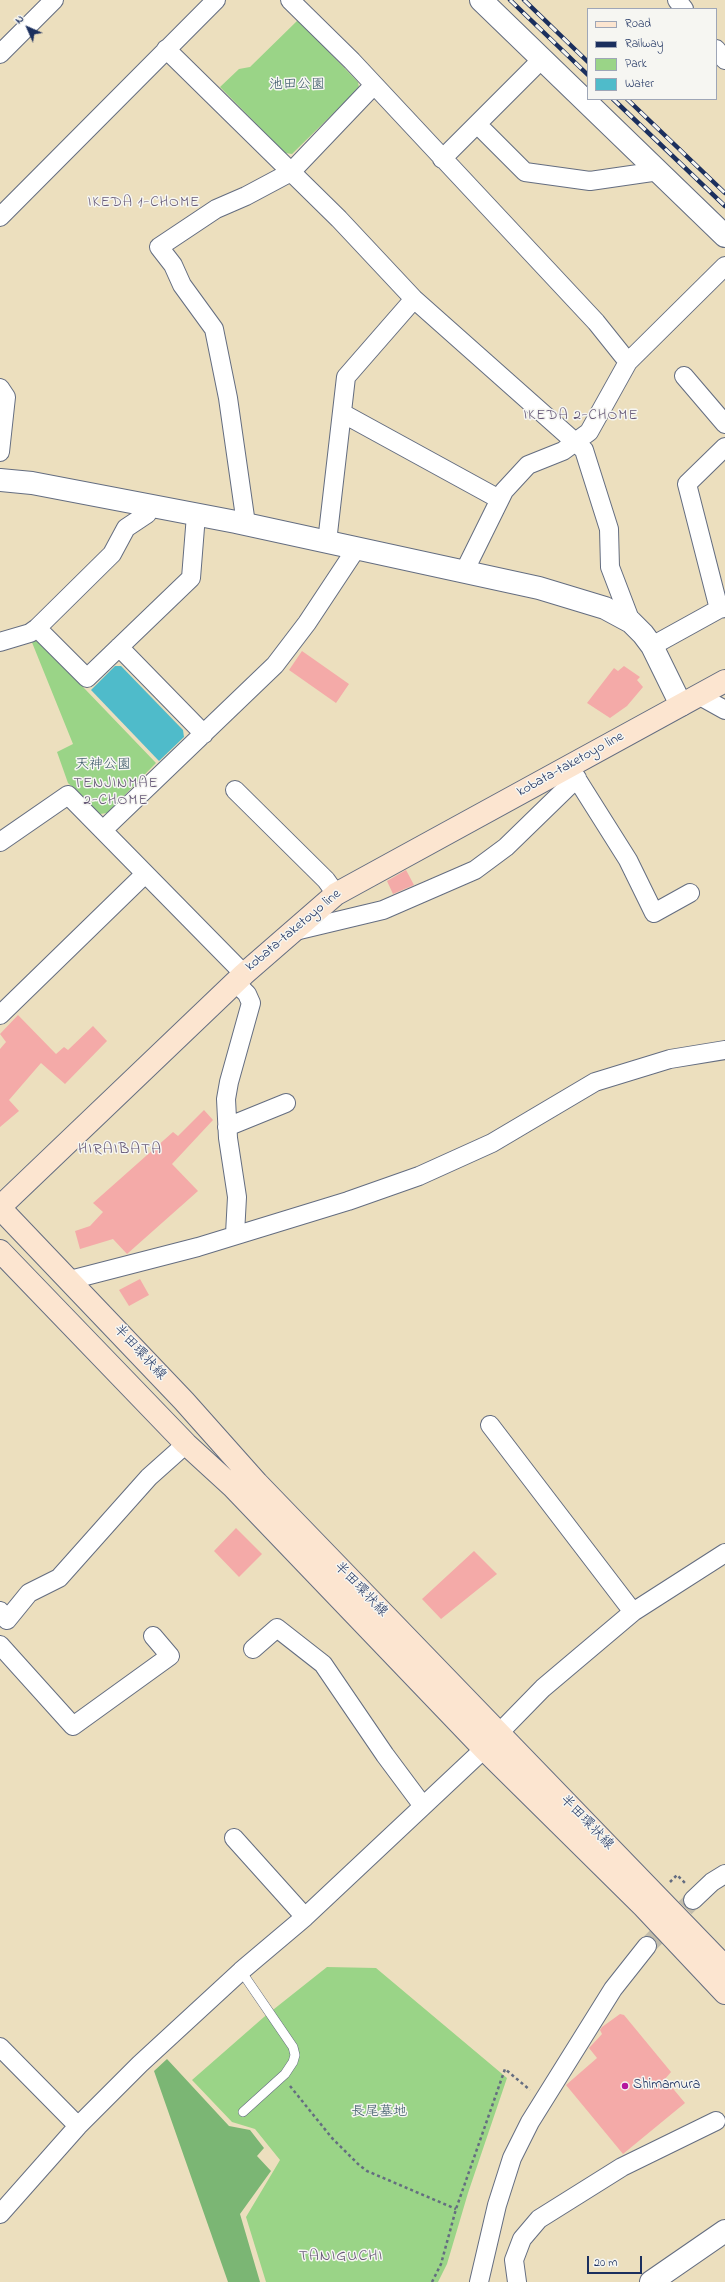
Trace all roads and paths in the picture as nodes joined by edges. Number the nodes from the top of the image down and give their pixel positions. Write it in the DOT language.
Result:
graph roads {
  1 [pos="54,0"];
  2 [pos="216,0"];
  3 [pos="290,0"];
  4 [pos="481,0"];
  5 [pos="676,0"];
  6 [pos="683,8"];
  7 [pos="166,49"];
  8 [pos="717,50"];
  9 [pos="0,54"];
  10 [pos="542,59"];
  11 [pos="725,60"];
  12 [pos="374,85"];
  13 [pos="477,124"];
  14 [pos="442,159"];
  15 [pos="660,171"];
  16 [pos="291,172"];
  17 [pos="0,217"];
  18 [pos="725,236"];
  19 [pos="725,266"];
  20 [pos="414,299"];
  21 [pos="628,362"];
  22 [pos="684,376"];
  23 [pos="0,388"];
  24 [pos="342,413"];
  25 [pos="725,424"];
  26 [pos="576,441"];
  27 [pos="725,447"];
  28 [pos="0,452"];
  29 [pos="0,480"];
  30 [pos="499,499"];
  31 [pos="151,505"];
  32 [pos="196,514"];
  33 [pos="246,524"];
  34 [pos="327,542"];
  35 [pos="356,549"];
  36 [pos="464,572"];
  37 [pos="722,609"];
  38 [pos="631,622"];
  39 [pos="37,628"];
  40 [pos="0,642"];
  41 [pos="652,646"];
  42 [pos="119,647"];
  43 [pos="725,681"];
  44 [pos="690,700"];
  45 [pos="725,710"];
  46 [pos="204,734"];
  47 [pos="573,772"];
  48 [pos="235,790"];
  49 [pos="103,830"];
  50 [pos="0,842"];
  51 [pos="145,874"];
  52 [pos="690,893"];
  53 [pos="336,894"];
  54 [pos="290,932"];
  55 [pos="239,978"];
  56 [pos="0,1015"];
  57 [pos="725,1050"];
  58 [pos="286,1103"];
  59 [pos="226,1127"];
  60 [pos="0,1208"];
  61 [pos="235,1234"];
  62 [pos="0,1251"];
  63 [pos="70,1280"];
  64 [pos="490,1425"];
  65 [pos="186,1444"];
  66 [pos="725,1553"];
  67 [pos="633,1612"];
  68 [pos="2,1620"];
  69 [pos="153,1636"];
  70 [pos="0,1645"];
  71 [pos="253,1649"];
  72 [pos="499,1733"];
  73 [pos="484,1749"];
  74 [pos="423,1806"];
  75 [pos="234,1838"];
  76 [pos="725,1874"];
  77 [pos="693,1900"];
  78 [pos="305,1917"];
  79 [pos="647,1946"];
  80 [pos="725,1967"];
  81 [pos="241,1971"];
  82 [pos="725,1993"];
  83 [pos="0,2047"];
  84 [pos="282,2077"];
  85 [pos="542,2101"];
  86 [pos="244,2112"];
  87 [pos="716,2121"];
  88 [pos="78,2126"];
  89 [pos="456,2209"];
  90 [pos="0,2214"];
  91 [pos="725,2231"];
  92 [pos="432,2282"];
  93 [pos="479,2282"];
  94 [pos="516,2282"];
  95 [pos="651,2282"];
  1 -- 9 [label="street"];
  2 -- 7 [label="street"];
  3 -- 12 [label="street"];
  4 -- 10 [label="street"];
  5 -- 6 [label="street"];
  7 -- 16 [label="street"];
  7 -- 17 [label="street"];
  8 -- 11 [label="street"];
  10 -- 13 [label="street"];
  10 -- 15 [label="street"];
  12 -- 14 [label="street"];
  12 -- 16 [label="street"];
  13 -- 14 [label="street"];
  13 -- 15 [label="street"];
  14 -- 21 [label="street"];
  15 -- 18 [label="street"];
  16 -- 20 [label="street"];
  16 -- 33 [label="street"];
  19 -- 21 [label="street"];
  20 -- 24 [label="street"];
  20 -- 26 [label="street"];
  21 -- 26 [label="street"];
  22 -- 25 [label="street"];
  23 -- 28 [label="street"];
  24 -- 30 [label="street"];
  24 -- 34 [label="street"];
  26 -- 30 [label="street"];
  26 -- 38 [label="street"];
  27 -- 37 [label="street"];
  29 -- 31 [label="street"];
  30 -- 36 [label="street"];
  31 -- 32 [label="street"];
  31 -- 39 [label="street"];
  32 -- 33 [label="street"];
  32 -- 42 [label="street"];
  33 -- 34 [label="street"];
  34 -- 35 [label="street"];
  35 -- 36 [label="street"];
  35 -- 46 [label="street"];
  36 -- 38 [label="street"];
  37 -- 41 [label="street"];
  38 -- 41 [label="street"];
  39 -- 40 [label="street"];
  39 -- 42 [label="street"];
  41 -- 44 [label="street"];
  42 -- 46 [label="street"];
  43 -- 44 [label="main road, kobata-taketoyo line"];
  44 -- 45 [label="street"];
  44 -- 47 [label="main road, kobata-taketoyo line"];
  46 -- 49 [label="street"];
  47 -- 52 [label="street"];
  47 -- 53 [label="main road, kobata-taketoyo line"];
  47 -- 54 [label="street"];
  48 -- 53 [label="street"];
  49 -- 50 [label="street"];
  49 -- 51 [label="street"];
  51 -- 55 [label="street"];
  51 -- 56 [label="street"];
  53 -- 54 [label="main road, kobata-taketoyo line"];
  54 -- 55 [label="main road, kobata-taketoyo line"];
  55 -- 59 [label="street"];
  55 -- 60 [label="main road, kobata-taketoyo line"];
  57 -- 61 [label="street"];
  58 -- 59 [label="street"];
  59 -- 61 [label="street"];
  60 -- 63 [label="main road, 半田環状線"];
  61 -- 63 [label="street"];
  62 -- 65 [label="main road, 半田環状線"];
  63 -- 72 [label="main road, 半田環状線"];
  64 -- 67 [label="street"];
  65 -- 68 [label="street"];
  65 -- 73 [label="main road, 半田環状線"];
  66 -- 67 [label="street"];
  67 -- 72 [label="street"];
  69 -- 70 [label="street"];
  71 -- 74 [label="street"];
  72 -- 80 [label="main road, 半田環状線"];
  73 -- 74 [label="street"];
  73 -- 82 [label="main road, 半田環状線"];
  74 -- 78 [label="street"];
  75 -- 78 [label="street"];
  76 -- 77 [label="street"];
  78 -- 81 [label="street"];
  79 -- 85 [label="street"];
  81 -- 84 [label="lane"];
  81 -- 88 [label="street"];
  83 -- 88 [label="street"];
  84 -- 86 [label="lane"];
  84 -- 89 [label="path"];
  85 -- 89 [label="path"];
  85 -- 93 [label="street"];
  87 -- 94 [label="street"];
  88 -- 90 [label="street"];
  89 -- 92 [label="path"];
  91 -- 95 [label="street"];
}
